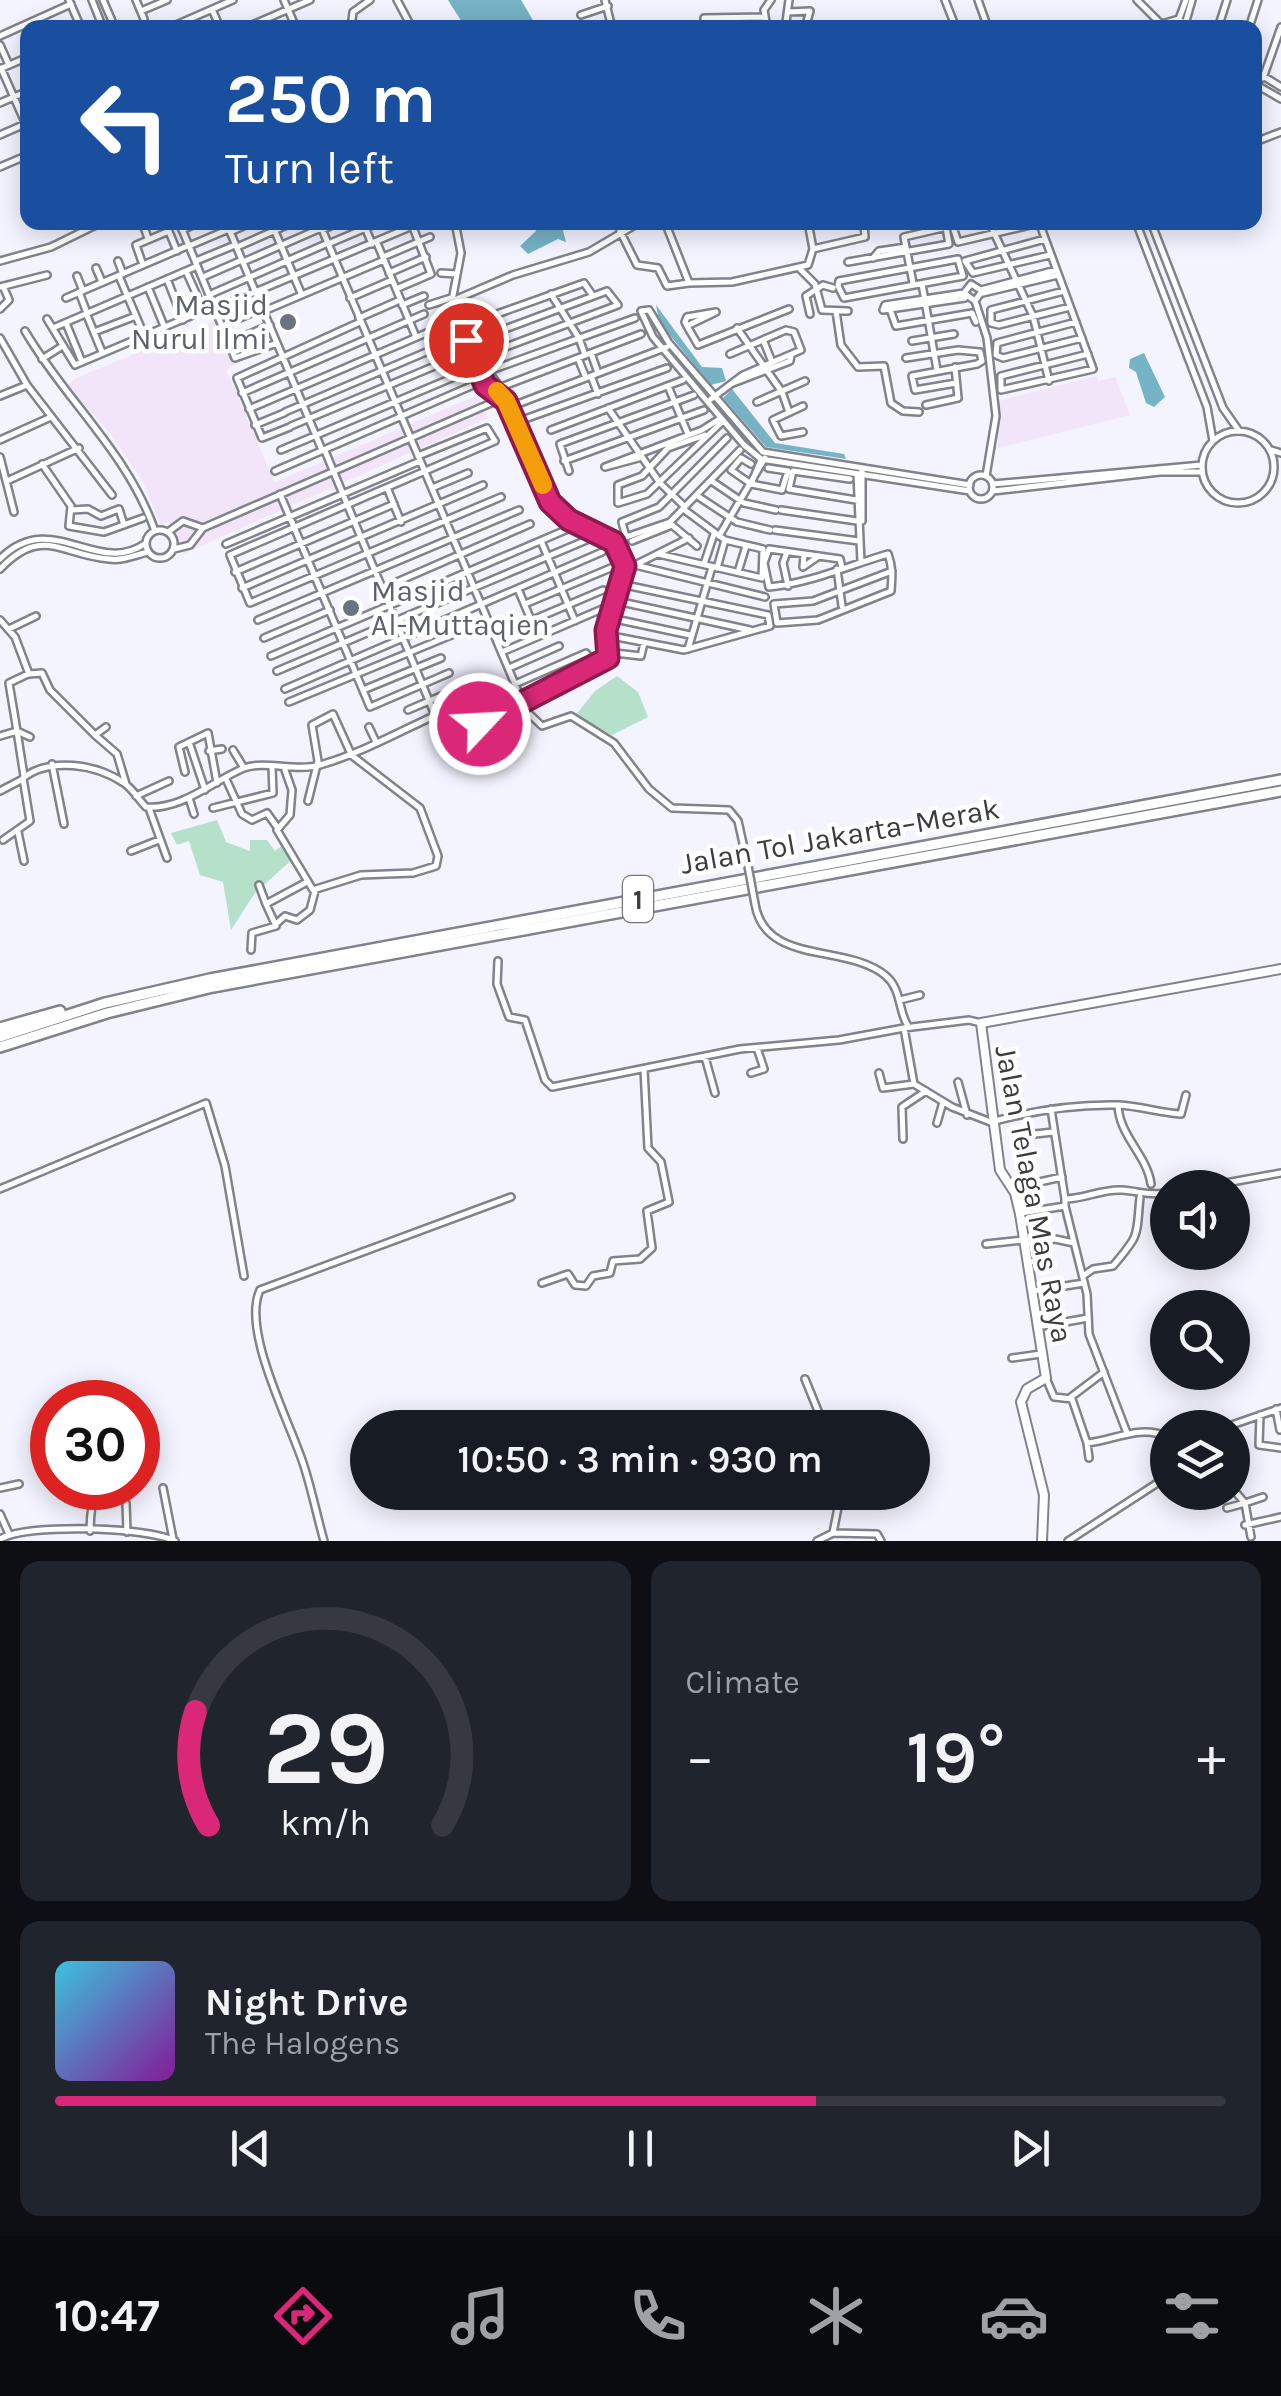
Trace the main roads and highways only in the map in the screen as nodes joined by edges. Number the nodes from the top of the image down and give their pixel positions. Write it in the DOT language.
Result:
graph roads {
  1 [pos="1281,780"];
  2 [pos="1281,791"];
  3 [pos="1281,968"];
  4 [pos="105,1003"];
  5 [pos="0,1028"];
  6 [pos="0,1037"];
  7 [pos="0,1049"];
  8 [pos="1042,1541"];
  1 -- 4 [label="highway, Jalan Tol Jakarta–Merak / 1"];
  2 -- 7 [label="highway, Jalan Tol Jakarta–Merak / 1"];
  3 -- 8 [label="main road, Jalan Telaga Mas Raya"];
  4 -- 5 [label="highway"];
  4 -- 6 [label="highway, Jalan Tol Jakarta–Merak / 1"];
}
